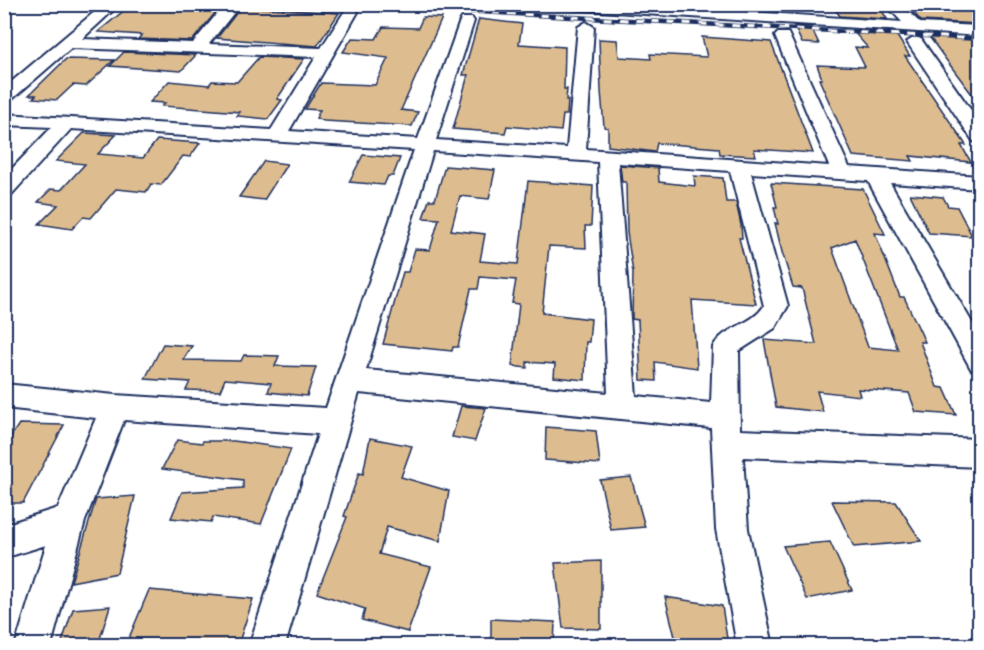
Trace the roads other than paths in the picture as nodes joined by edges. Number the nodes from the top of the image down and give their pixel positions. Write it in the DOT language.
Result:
graph roads {
  1 [pos="113,4"];
  2 [pos="554,4"];
  3 [pos="828,4"];
  4 [pos="892,4"];
  5 [pos="969,4"];
  6 [pos="560,5"];
  7 [pos="231,7"];
  8 [pos="631,8"];
  9 [pos="351,12"];
  10 [pos="765,12"];
  11 [pos="980,12"];
  12 [pos="467,21"];
  13 [pos="843,23"];
  14 [pos="585,27"];
  15 [pos="980,32"];
  16 [pos="916,35"];
  17 [pos="783,36"];
  18 [pos="68,43"];
  19 [pos="197,48"];
  20 [pos="326,53"];
  21 [pos="4,97"];
  22 [pos="4,118"];
  23 [pos="66,123"];
  24 [pos="276,137"];
  25 [pos="980,137"];
  26 [pos="423,146"];
  27 [pos="576,154"];
  28 [pos="608,156"];
  29 [pos="739,167"];
  30 [pos="842,174"];
  31 [pos="876,177"];
  32 [pos="980,183"];
  33 [pos="4,190"];
  34 [pos="980,361"];
  35 [pos="348,380"];
  36 [pos="4,396"];
  37 [pos="623,406"];
  38 [pos="115,407"];
  39 [pos="337,422"];
  40 [pos="726,430"];
  41 [pos="980,453"];
  42 [pos="69,521"];
  43 [pos="4,542"];
  44 [pos="33,645"];
  45 [pos="267,645"];
  46 [pos="755,645"];
  1 -- 18 [label="street"];
  2 -- 6 [label="street"];
  3 -- 13 [label="street"];
  4 -- 16 [label="street"];
  5 -- 11 [label="street"];
  6 -- 8 [label="street"];
  7 -- 19 [label="street"];
  8 -- 10 [label="street"];
  9 -- 20 [label="street"];
  10 -- 13 [label="street"];
  12 -- 26 [label="street"];
  13 -- 16 [label="street"];
  14 -- 27 [label="street"];
  15 -- 16 [label="street"];
  16 -- 25 [label="street"];
  17 -- 30 [label="street"];
  18 -- 19 [label="street"];
  18 -- 21 [label="street"];
  19 -- 20 [label="street"];
  20 -- 24 [label="street"];
  22 -- 23 [label="street"];
  23 -- 24 [label="street"];
  23 -- 33 [label="street"];
  24 -- 26 [label="street"];
  26 -- 27 [label="street"];
  26 -- 35 [label="street"];
  27 -- 28 [label="street"];
  28 -- 29 [label="street"];
  28 -- 37 [label="street"];
  29 -- 30 [label="street"];
  29 -- 40 [label="street"];
  30 -- 31 [label="street"];
  31 -- 32 [label="street"];
  31 -- 34 [label="street"];
  35 -- 37 [label="street"];
  35 -- 39 [label="street"];
  36 -- 38 [label="street"];
  37 -- 40 [label="street"];
  38 -- 39 [label="street"];
  38 -- 42 [label="street"];
  39 -- 45 [label="street"];
  40 -- 41 [label="street"];
  40 -- 46 [label="street"];
  42 -- 43 [label="street"];
  42 -- 44 [label="street"];
}
